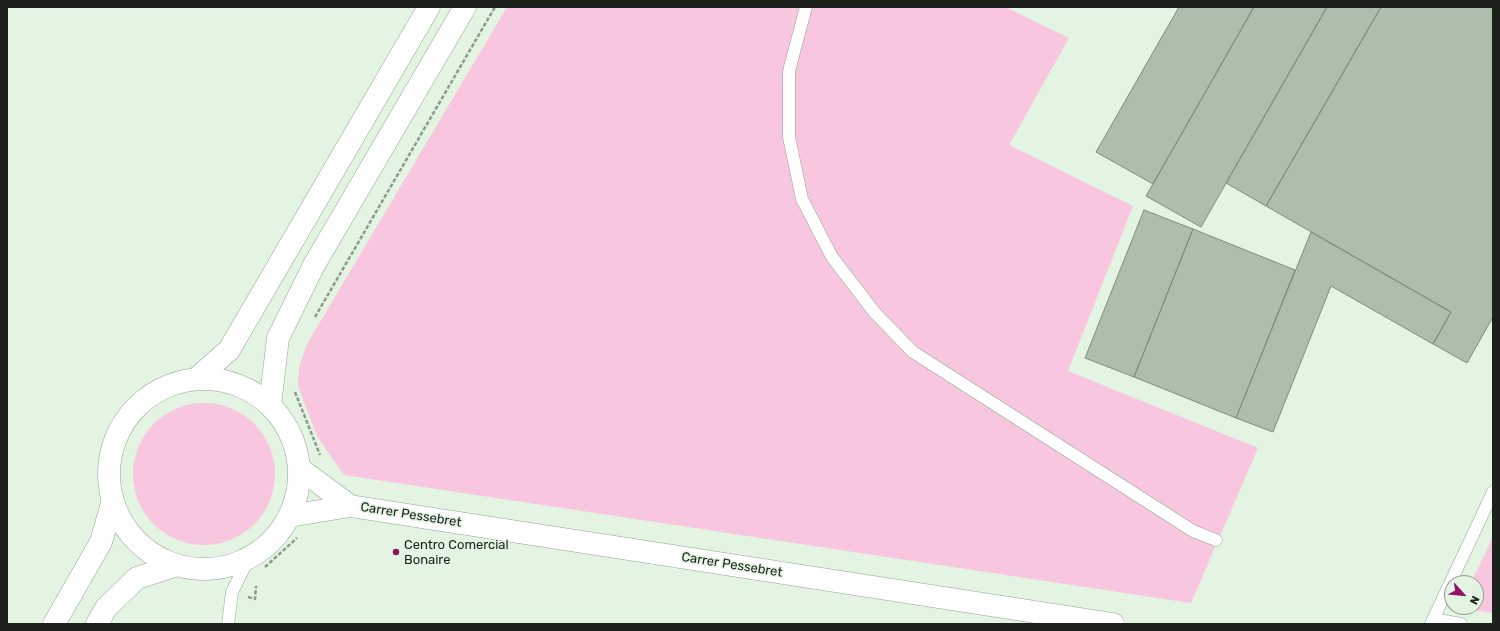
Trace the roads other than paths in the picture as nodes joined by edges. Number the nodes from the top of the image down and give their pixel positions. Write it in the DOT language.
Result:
graph roads {
  1 [pos="429,7"];
  2 [pos="465,7"];
  3 [pos="806,7"];
  4 [pos="196,379"];
  5 [pos="270,405"];
  6 [pos="299,468"];
  7 [pos="1493,492"];
  8 [pos="113,500"];
  9 [pos="350,506"];
  10 [pos="289,516"];
  11 [pos="1216,540"];
  12 [pos="255,564"];
  13 [pos="177,566"];
  14 [pos="1432,622"];
  15 [pos="54,624"];
  16 [pos="97,624"];
  17 [pos="228,624"];
  18 [pos="1113,624"];
  19 [pos="1461,624"];
  1 -- 4 [label="street"];
  2 -- 5 [label="street"];
  3 -- 11 [label="lane"];
  4 -- 5 [label="street"];
  4 -- 8 [label="street"];
  5 -- 6 [label="street"];
  6 -- 9 [label="street, Carrer Pessebret"];
  6 -- 10 [label="street"];
  7 -- 14 [label="lane"];
  8 -- 13 [label="street"];
  8 -- 15 [label="street"];
  9 -- 10 [label="street, Carrer Pessebret"];
  9 -- 18 [label="street, Carrer Pessebret"];
  10 -- 12 [label="street"];
  12 -- 13 [label="street"];
  12 -- 17 [label="lane"];
  13 -- 16 [label="street"];
  14 -- 19 [label="lane"];
}
